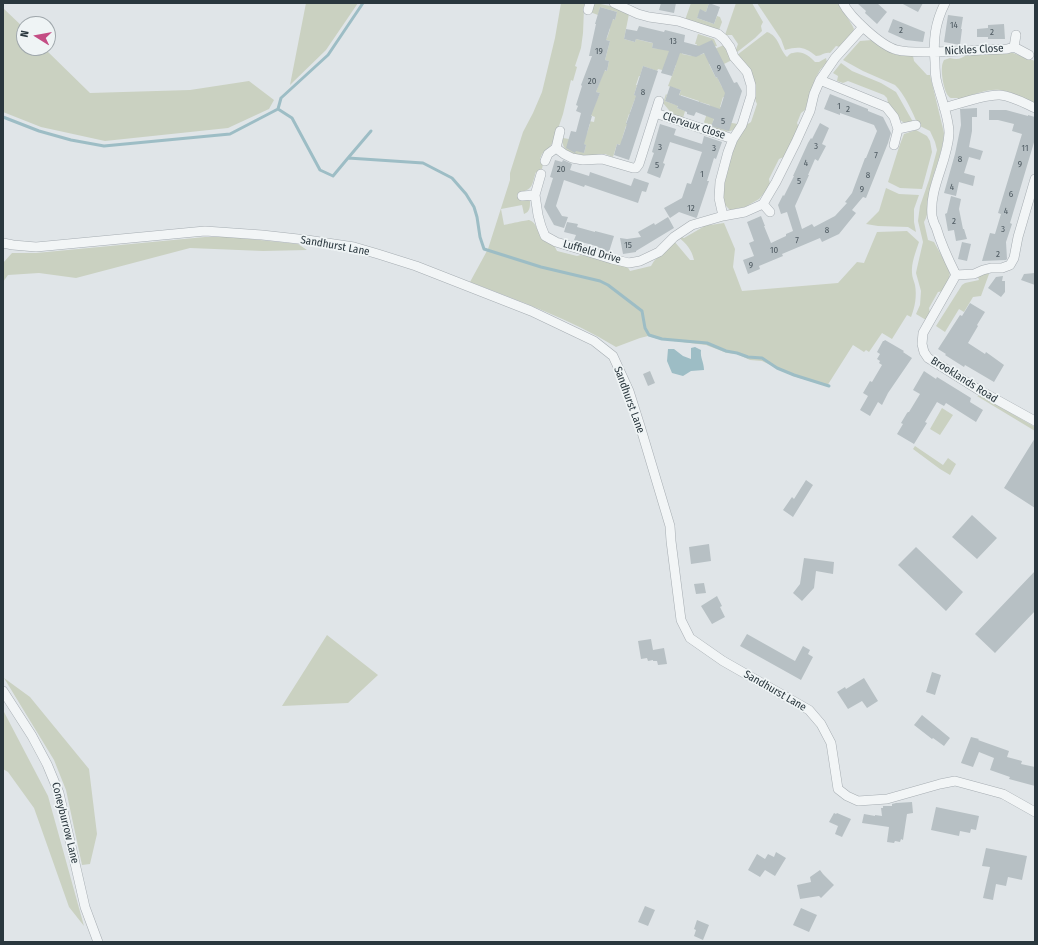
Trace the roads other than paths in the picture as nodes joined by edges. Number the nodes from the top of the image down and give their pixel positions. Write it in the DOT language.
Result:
graph roads {
  1 [pos="614,3"];
  2 [pos="842,3"];
  3 [pos="945,3"];
  4 [pos="863,27"];
  5 [pos="1016,35"];
  6 [pos="1014,47"];
  7 [pos="934,52"];
  8 [pos="1029,55"];
  9 [pos="820,80"];
  10 [pos="659,102"];
  11 [pos="944,108"];
  12 [pos="1035,108"];
  13 [pos="655,113"];
  14 [pos="916,125"];
  15 [pos="898,129"];
  16 [pos="560,131"];
  17 [pos="733,139"];
  18 [pos="894,145"];
  19 [pos="556,148"];
  20 [pos="545,161"];
  21 [pos="541,174"];
  22 [pos="1035,178"];
  23 [pos="535,194"];
  24 [pos="522,196"];
  25 [pos="763,204"];
  26 [pos="770,212"];
  27 [pos="723,216"];
  28 [pos="3,243"];
  29 [pos="956,275"];
  30 [pos="1035,422"];
  31 [pos="3,691"];
  32 [pos="1035,812"];
  33 [pos="98,942"];
  1 -- 17 [label="street"];
  2 -- 4 [label="street, Nickles Close"];
  3 -- 7 [label="street"];
  4 -- 7 [label="street, Nickles Close"];
  4 -- 9 [label="street"];
  5 -- 6 [label="street, Nickles Close"];
  6 -- 7 [label="street, Nickles Close"];
  6 -- 8 [label="street, Nickles Close"];
  7 -- 11 [label="street"];
  9 -- 15 [label="street"];
  9 -- 25 [label="street"];
  10 -- 13 [label="street, Clervaux Close"];
  11 -- 12 [label="street"];
  11 -- 29 [label="street"];
  13 -- 17 [label="street, Clervaux Close"];
  13 -- 19 [label="street, Clervaux Close"];
  14 -- 15 [label="street"];
  15 -- 18 [label="street"];
  16 -- 19 [label="street"];
  17 -- 27 [label="street"];
  19 -- 20 [label="street"];
  21 -- 23 [label="street, Luffield Drive"];
  22 -- 29 [label="street"];
  23 -- 24 [label="street"];
  23 -- 27 [label="street, Luffield Drive"];
  25 -- 26 [label="street"];
  25 -- 27 [label="street, Luffield Drive"];
  28 -- 32 [label="street, Sandhurst Lane"];
  29 -- 30 [label="street, Brooklands Road"];
  31 -- 33 [label="street, Coneyburrow Lane"];
}
